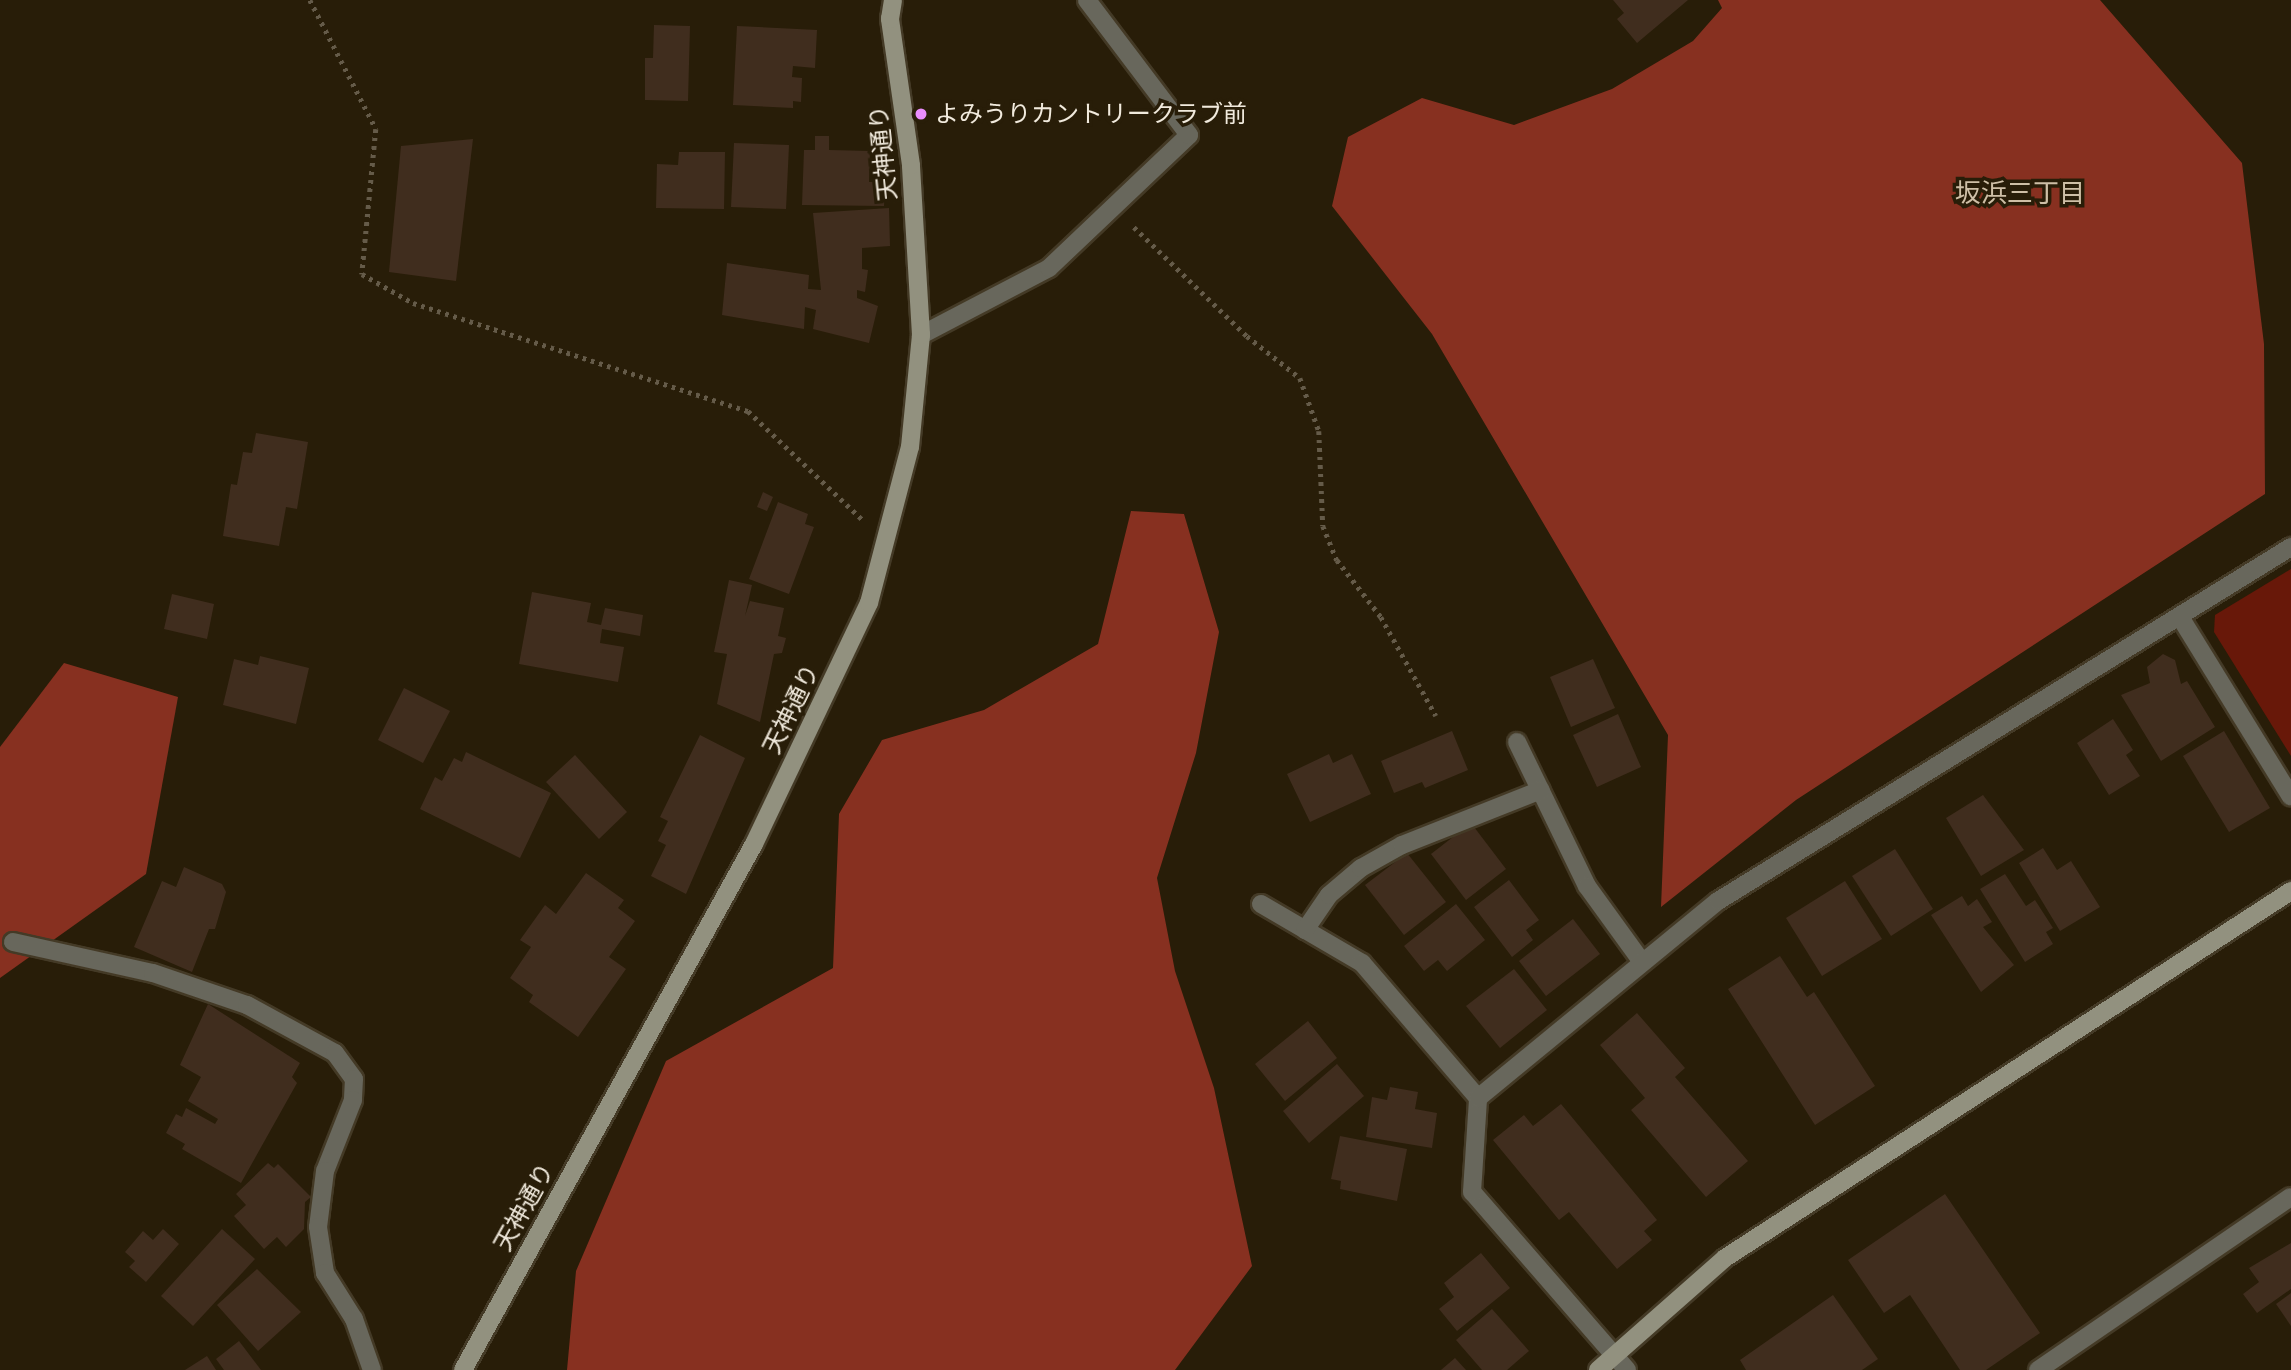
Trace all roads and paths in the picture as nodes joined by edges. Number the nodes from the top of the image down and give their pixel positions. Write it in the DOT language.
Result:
graph roads {
  1 [pos="310,0"];
  2 [pos="893,0"];
  3 [pos="1087,0"];
  4 [pos="1115,209"];
  5 [pos="920,335"];
  6 [pos="886,541"];
  7 [pos="2291,547"];
  8 [pos="2180,617"];
  9 [pos="1436,716"];
  10 [pos="1517,742"];
  11 [pos="1541,790"];
  12 [pos="2291,797"];
  13 [pos="2291,891"];
  14 [pos="1261,904"];
  15 [pos="1305,930"];
  16 [pos="13,942"];
  17 [pos="1642,962"];
  18 [pos="1478,1098"];
  19 [pos="2291,1197"];
  20 [pos="1612,1353"];
  21 [pos="372,1370"];
  22 [pos="463,1370"];
  23 [pos="1598,1370"];
  24 [pos="1627,1370"];
  25 [pos="2038,1370"];
  1 -- 6 [label="path"];
  2 -- 5 [label="street, 天神通り"];
  3 -- 4 [label="street"];
  4 -- 5 [label="street"];
  4 -- 9 [label="path"];
  5 -- 6 [label="street, 天神通り"];
  6 -- 22 [label="street, 天神通り"];
  7 -- 8 [label="street"];
  8 -- 12 [label="street"];
  8 -- 17 [label="street"];
  10 -- 11 [label="street"];
  11 -- 15 [label="street"];
  11 -- 17 [label="street"];
  13 -- 20 [label="street"];
  14 -- 15 [label="street"];
  15 -- 18 [label="street"];
  16 -- 21 [label="street"];
  17 -- 18 [label="street"];
  18 -- 20 [label="street"];
  19 -- 25 [label="street"];
  20 -- 23 [label="street"];
  20 -- 24 [label="street"];
}
